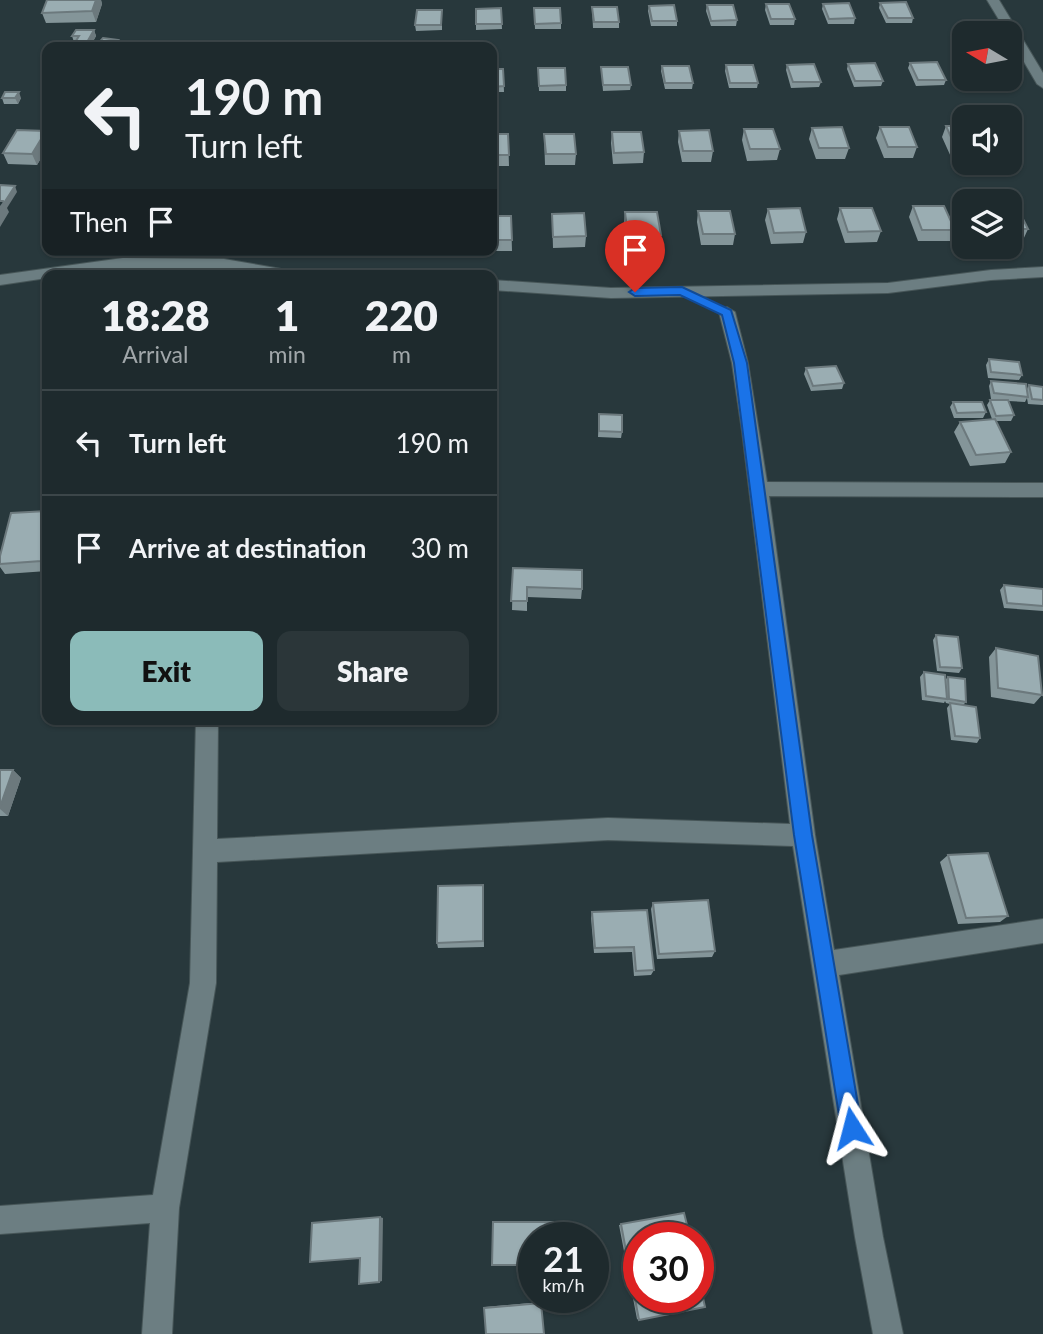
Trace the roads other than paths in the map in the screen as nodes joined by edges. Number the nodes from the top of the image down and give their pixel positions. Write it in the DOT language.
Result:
graph roads {
  1 [pos="993,0"];
  2 [pos="1043,85"];
  3 [pos="72,270"];
  4 [pos="254,270"];
  5 [pos="1043,272"];
  6 [pos="42,274"];
  7 [pos="0,280"];
  8 [pos="497,285"];
  9 [pos="682,291"];
  10 [pos="746,291"];
  11 [pos="727,312"];
  12 [pos="758,489"];
  13 [pos="1043,489"];
  14 [pos="207,725"];
  15 [pos="803,835"];
  16 [pos="207,851"];
  17 [pos="1043,931"];
  18 [pos="826,964"];
  19 [pos="165,1208"];
  20 [pos="0,1220"];
  21 [pos="157,1334"];
  22 [pos="888,1334"];
  1 -- 2 [label="street"];
  3 -- 4 [label="street"];
  5 -- 10 [label="street"];
  6 -- 7 [label="street"];
  8 -- 9 [label="street"];
  9 -- 10 [label="street"];
  9 -- 11 [label="street"];
  10 -- 11 [label="street"];
  11 -- 12 [label="street"];
  12 -- 13 [label="street"];
  12 -- 15 [label="street"];
  14 -- 16 [label="street"];
  15 -- 16 [label="street"];
  15 -- 18 [label="street"];
  16 -- 19 [label="street"];
  17 -- 18 [label="street"];
  18 -- 22 [label="street"];
  19 -- 20 [label="street"];
  19 -- 21 [label="street"];
}
